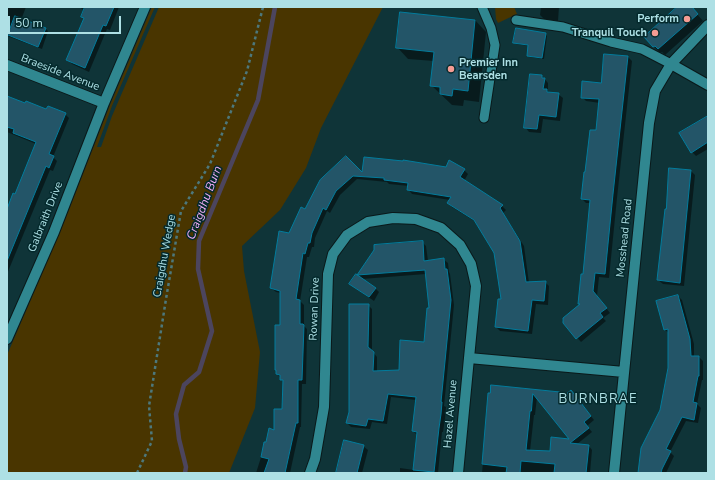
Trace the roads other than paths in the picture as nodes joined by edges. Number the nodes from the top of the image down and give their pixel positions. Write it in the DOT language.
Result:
graph roads {
  1 [pos="145,7"];
  2 [pos="482,7"];
  3 [pos="516,20"];
  4 [pos="708,26"];
  5 [pos="671,64"];
  6 [pos="7,65"];
  7 [pos="708,85"];
  8 [pos="104,103"];
  9 [pos="484,118"];
  10 [pos="7,339"];
  11 [pos="468,358"];
  12 [pos="624,372"];
  13 [pos="310,473"];
  14 [pos="458,473"];
  15 [pos="614,473"];
  1 -- 8 [label="street, Galbraith Drive"];
  2 -- 9 [label="lane"];
  3 -- 5 [label="lane"];
  4 -- 5 [label="street, Mosshead Road"];
  5 -- 7 [label="street"];
  5 -- 12 [label="street, Mosshead Road"];
  6 -- 8 [label="street, Braeside Avenue"];
  8 -- 10 [label="street, Galbraith Drive"];
  11 -- 12 [label="street"];
  11 -- 13 [label="street, Rowan Drive"];
  11 -- 14 [label="street, Hazel Avenue"];
  12 -- 15 [label="street, Mosshead Road"];
}
